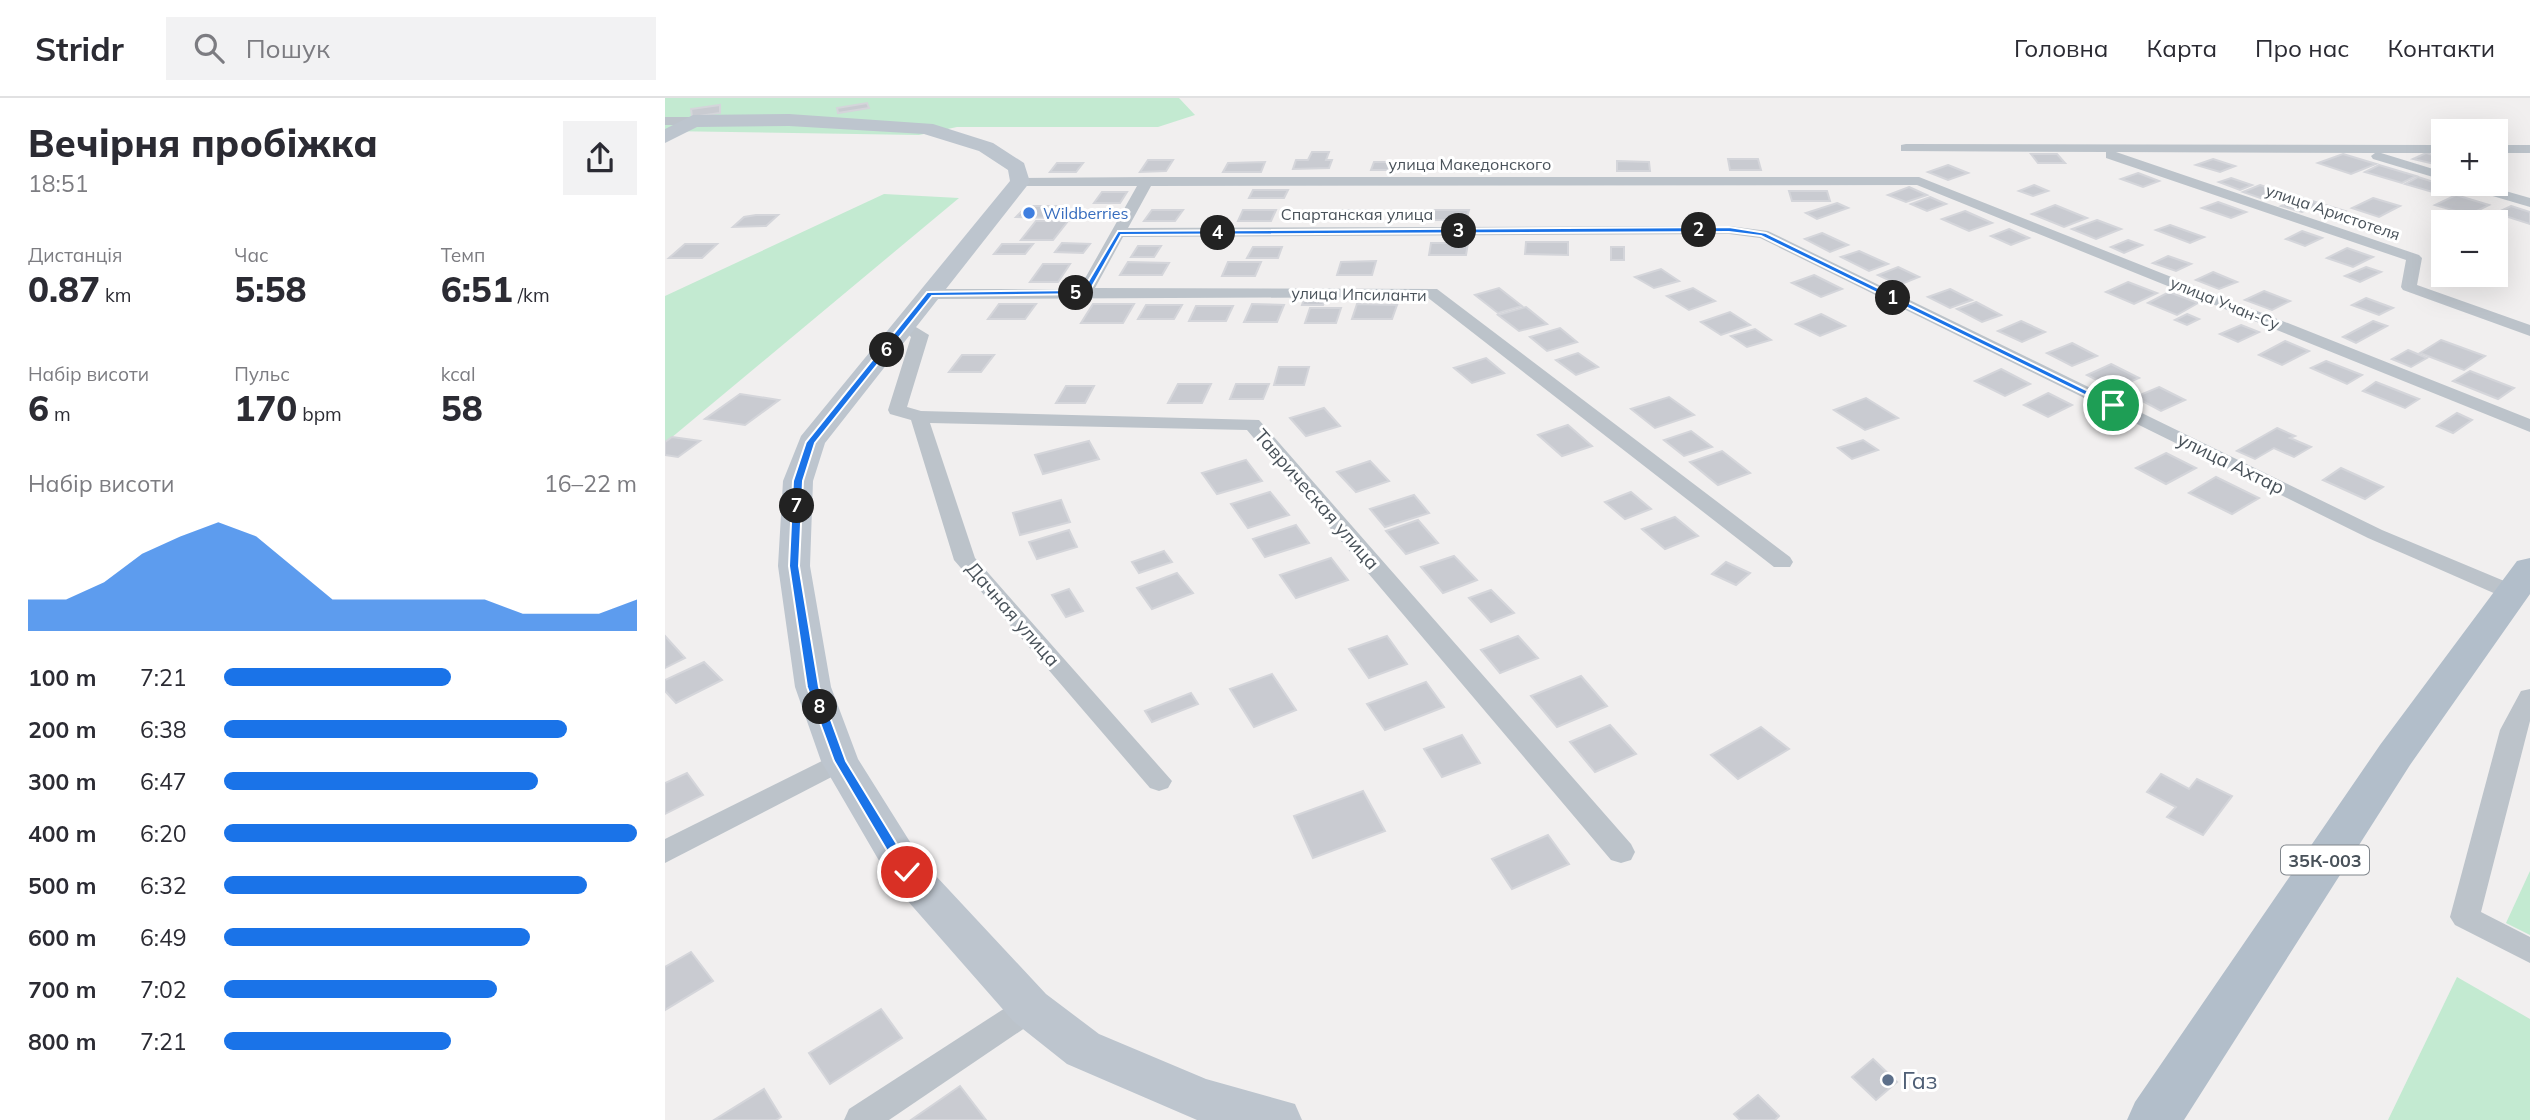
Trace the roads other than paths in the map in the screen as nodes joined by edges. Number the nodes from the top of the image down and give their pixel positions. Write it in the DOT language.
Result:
graph roads {
  1 [pos="672,129"];
  2 [pos="1906,148"];
  3 [pos="2091,148"];
  4 [pos="2355,149"];
  5 [pos="2431,149"];
  6 [pos="2508,149"];
  7 [pos="2530,149"];
  8 [pos="2431,172"];
  9 [pos="1147,181"];
  10 [pos="1920,181"];
  11 [pos="1020,182"];
  12 [pos="2507,196"];
  13 [pos="2530,203"];
  14 [pos="1118,233"];
  15 [pos="1763,234"];
  16 [pos="1085,292"];
  17 [pos="930,294"];
  18 [pos="906,326"];
  19 [pos="2530,331"];
  20 [pos="919,418"];
  21 [pos="2530,426"];
  22 [pos="1781,562"];
  23 [pos="2521,581"];
  24 [pos="2530,697"];
  25 [pos="840,761"];
  26 [pos="1159,781"];
  27 [pos="665,852"];
  28 [pos="1621,852"];
  29 [pos="2530,951"];
  30 [pos="1030,1008"];
  31 [pos="861,1120"];
  32 [pos="1278,1120"];
  33 [pos="2154,1120"];
  1 -- 11 [label="main road"];
  2 -- 3 [label="street"];
  3 -- 4 [label="street"];
  3 -- 19 [label="street, улица Аристотеля"];
  4 -- 5 [label="street"];
  4 -- 8 [label="street"];
  6 -- 7 [label="street"];
  9 -- 10 [label="street, улица Македонского"];
  9 -- 11 [label="street, улица Македонского"];
  9 -- 14 [label="street"];
  10 -- 21 [label="street, улица Учан-Су"];
  11 -- 17 [label="main road"];
  12 -- 13 [label="street"];
  14 -- 15 [label="street, Спартанская улица"];
  14 -- 16 [label="street"];
  15 -- 23 [label="street, улица Ахтар"];
  16 -- 17 [label="street, улица Ипсиланти"];
  16 -- 22 [label="street, улица Ипсиланти"];
  17 -- 18 [label="main road"];
  18 -- 20 [label="street"];
  18 -- 25 [label="main road"];
  20 -- 26 [label="street, Дачная улица"];
  20 -- 28 [label="street, Таврическая улица"];
  23 -- 33 [label="main road, 35К-003"];
  24 -- 29 [label="street"];
  25 -- 27 [label="street"];
  25 -- 30 [label="main road"];
  30 -- 31 [label="street"];
  30 -- 32 [label="main road"];
}
